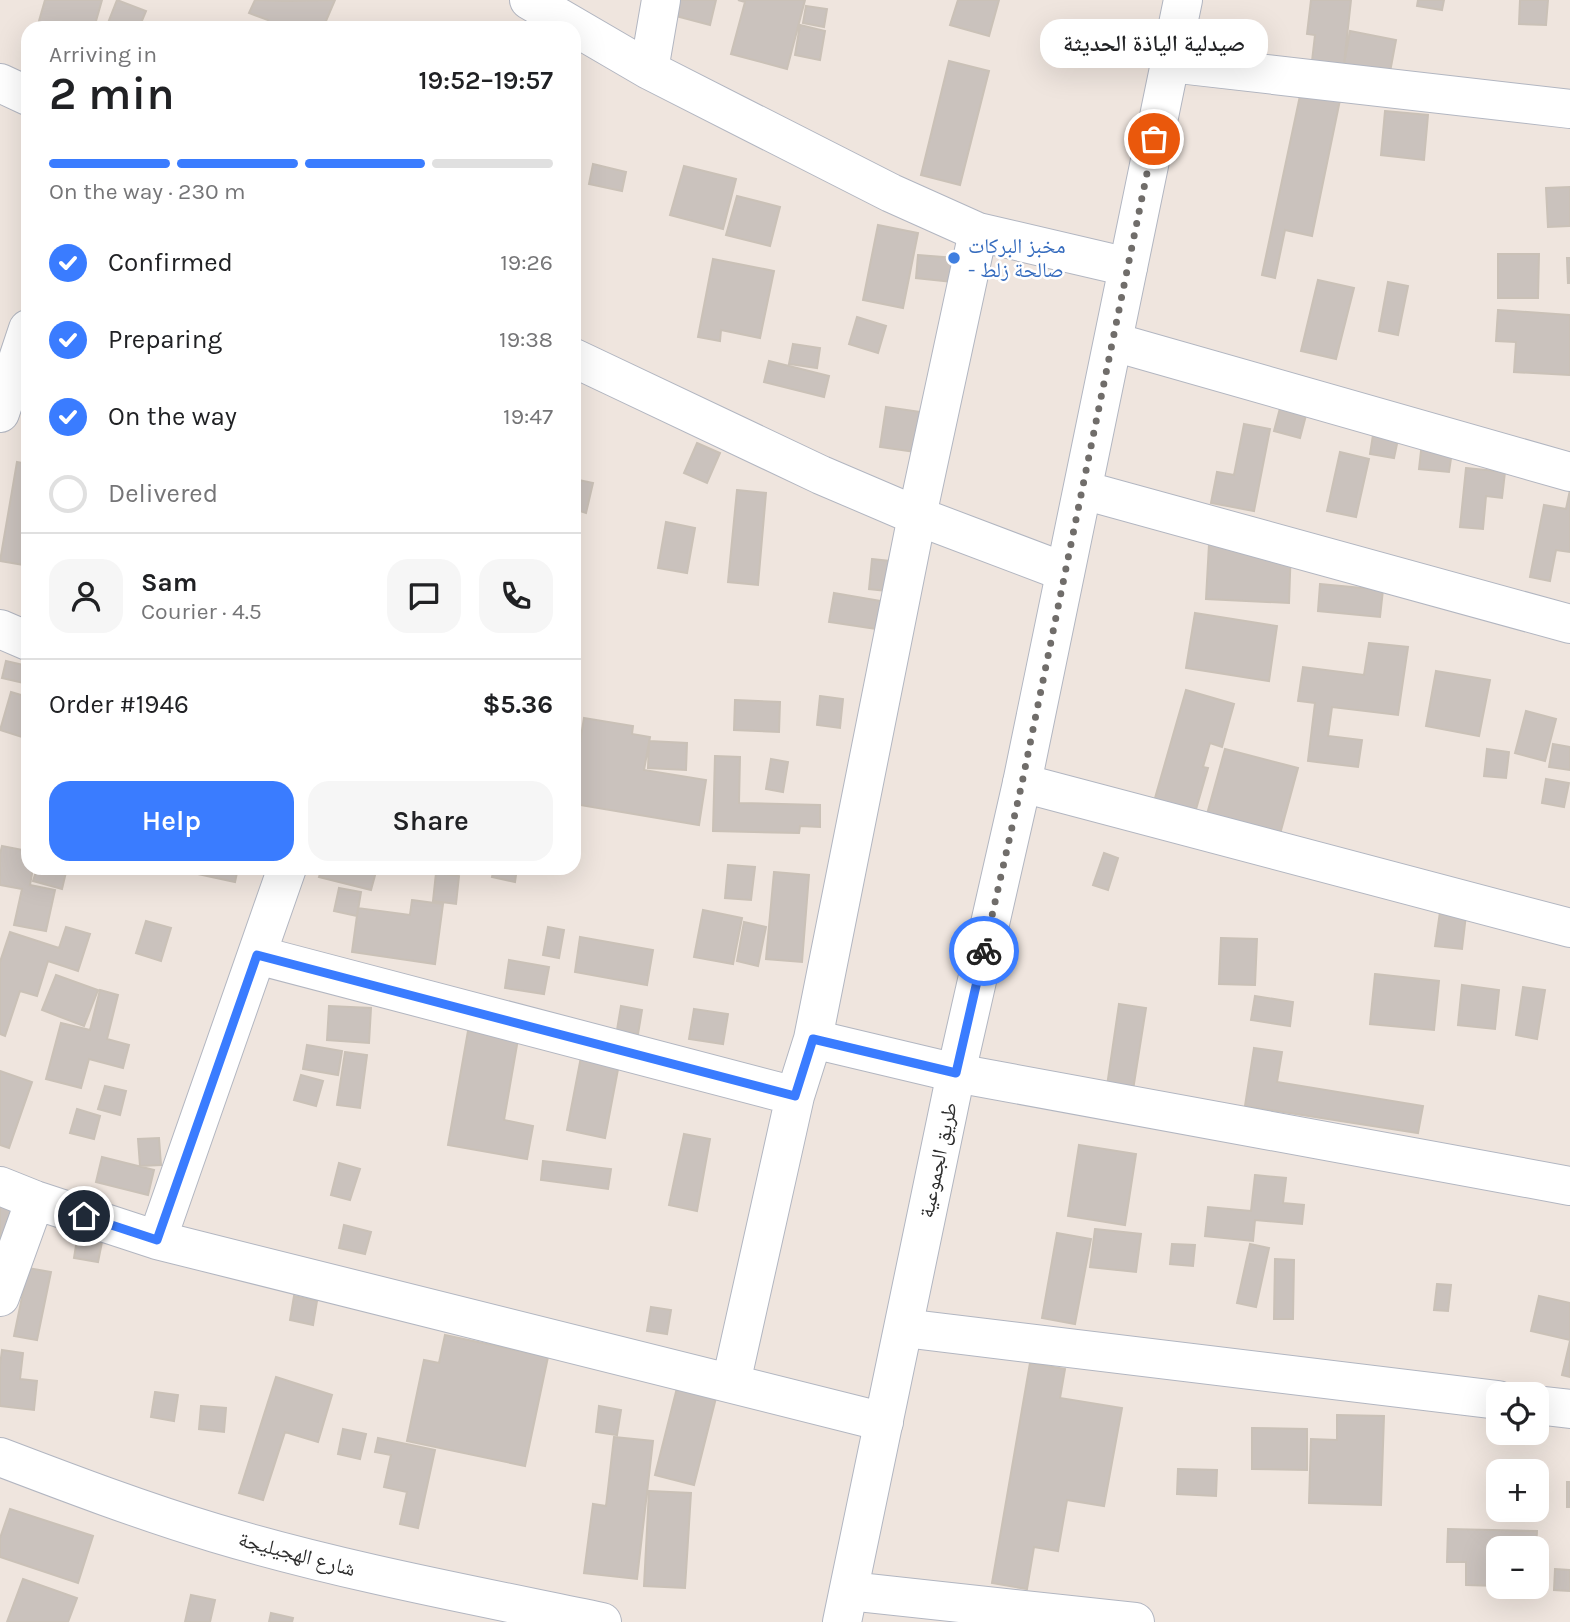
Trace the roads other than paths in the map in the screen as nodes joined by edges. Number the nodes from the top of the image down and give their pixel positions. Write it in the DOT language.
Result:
graph roads {
  1 [pos="529,0"];
  2 [pos="661,0"];
  3 [pos="1183,0"];
  4 [pos="565,21"];
  5 [pos="581,30"];
  6 [pos="1170,62"];
  7 [pos="649,70"];
  8 [pos="0,83"];
  9 [pos="21,93"];
  10 [pos="1570,109"];
  11 [pos="978,232"];
  12 [pos="1128,267"];
  13 [pos="17,335"];
  14 [pos="1114,342"];
  15 [pos="581,361"];
  16 [pos="0,413"];
  17 [pos="1570,472"];
  18 [pos="1083,490"];
  19 [pos="917,516"];
  20 [pos="1065,572"];
  21 [pos="1570,624"];
  22 [pos="0,629"];
  23 [pos="21,637"];
  24 [pos="1022,783"];
  25 [pos="285,875"];
  26 [pos="1570,928"];
  27 [pos="257,955"];
  28 [pos="813,1039"];
  29 [pos="956,1073"];
  30 [pos="795,1096"];
  31 [pos="1570,1185"];
  32 [pos="0,1186"];
  33 [pos="35,1200"];
  34 [pos="157,1240"];
  35 [pos="0,1297"];
  36 [pos="904,1328"];
  37 [pos="731,1383"];
  38 [pos="1486,1399"];
  39 [pos="1549,1407"];
  40 [pos="1570,1409"];
  41 [pos="884,1422"];
  42 [pos="0,1457"];
  43 [pos="846,1606"];
  44 [pos="602,1622"];
  45 [pos="1135,1622"];
  1 -- 4 [label="street"];
  2 -- 7 [label="street"];
  3 -- 6 [label="street, طريق الجموعية"];
  5 -- 7 [label="street"];
  6 -- 10 [label="street"];
  6 -- 12 [label="street, طريق الجموعية"];
  7 -- 11 [label="street"];
  8 -- 9 [label="street"];
  11 -- 12 [label="street"];
  11 -- 19 [label="street"];
  12 -- 14 [label="street, طريق الجموعية"];
  13 -- 16 [label="street"];
  14 -- 17 [label="street"];
  14 -- 18 [label="street, طريق الجموعية"];
  15 -- 19 [label="street"];
  18 -- 20 [label="street, طريق الجموعية"];
  18 -- 21 [label="street"];
  19 -- 20 [label="street"];
  19 -- 28 [label="street"];
  20 -- 24 [label="street, طريق الجموعية"];
  22 -- 23 [label="street"];
  24 -- 26 [label="street"];
  24 -- 29 [label="street, طريق الجموعية"];
  25 -- 27 [label="street"];
  27 -- 30 [label="street"];
  27 -- 34 [label="street"];
  28 -- 29 [label="street"];
  28 -- 30 [label="street"];
  29 -- 31 [label="street"];
  29 -- 36 [label="street, طريق الجموعية"];
  30 -- 37 [label="street"];
  32 -- 33 [label="street"];
  33 -- 34 [label="street"];
  33 -- 35 [label="street"];
  34 -- 37 [label="street"];
  36 -- 38 [label="street"];
  36 -- 41 [label="street, طريق الجموعية"];
  37 -- 41 [label="street"];
  39 -- 40 [label="street"];
  41 -- 43 [label="street, طريق الجموعية"];
  42 -- 44 [label="street, شارع الهجيليجة"];
  43 -- 45 [label="street"];
}
